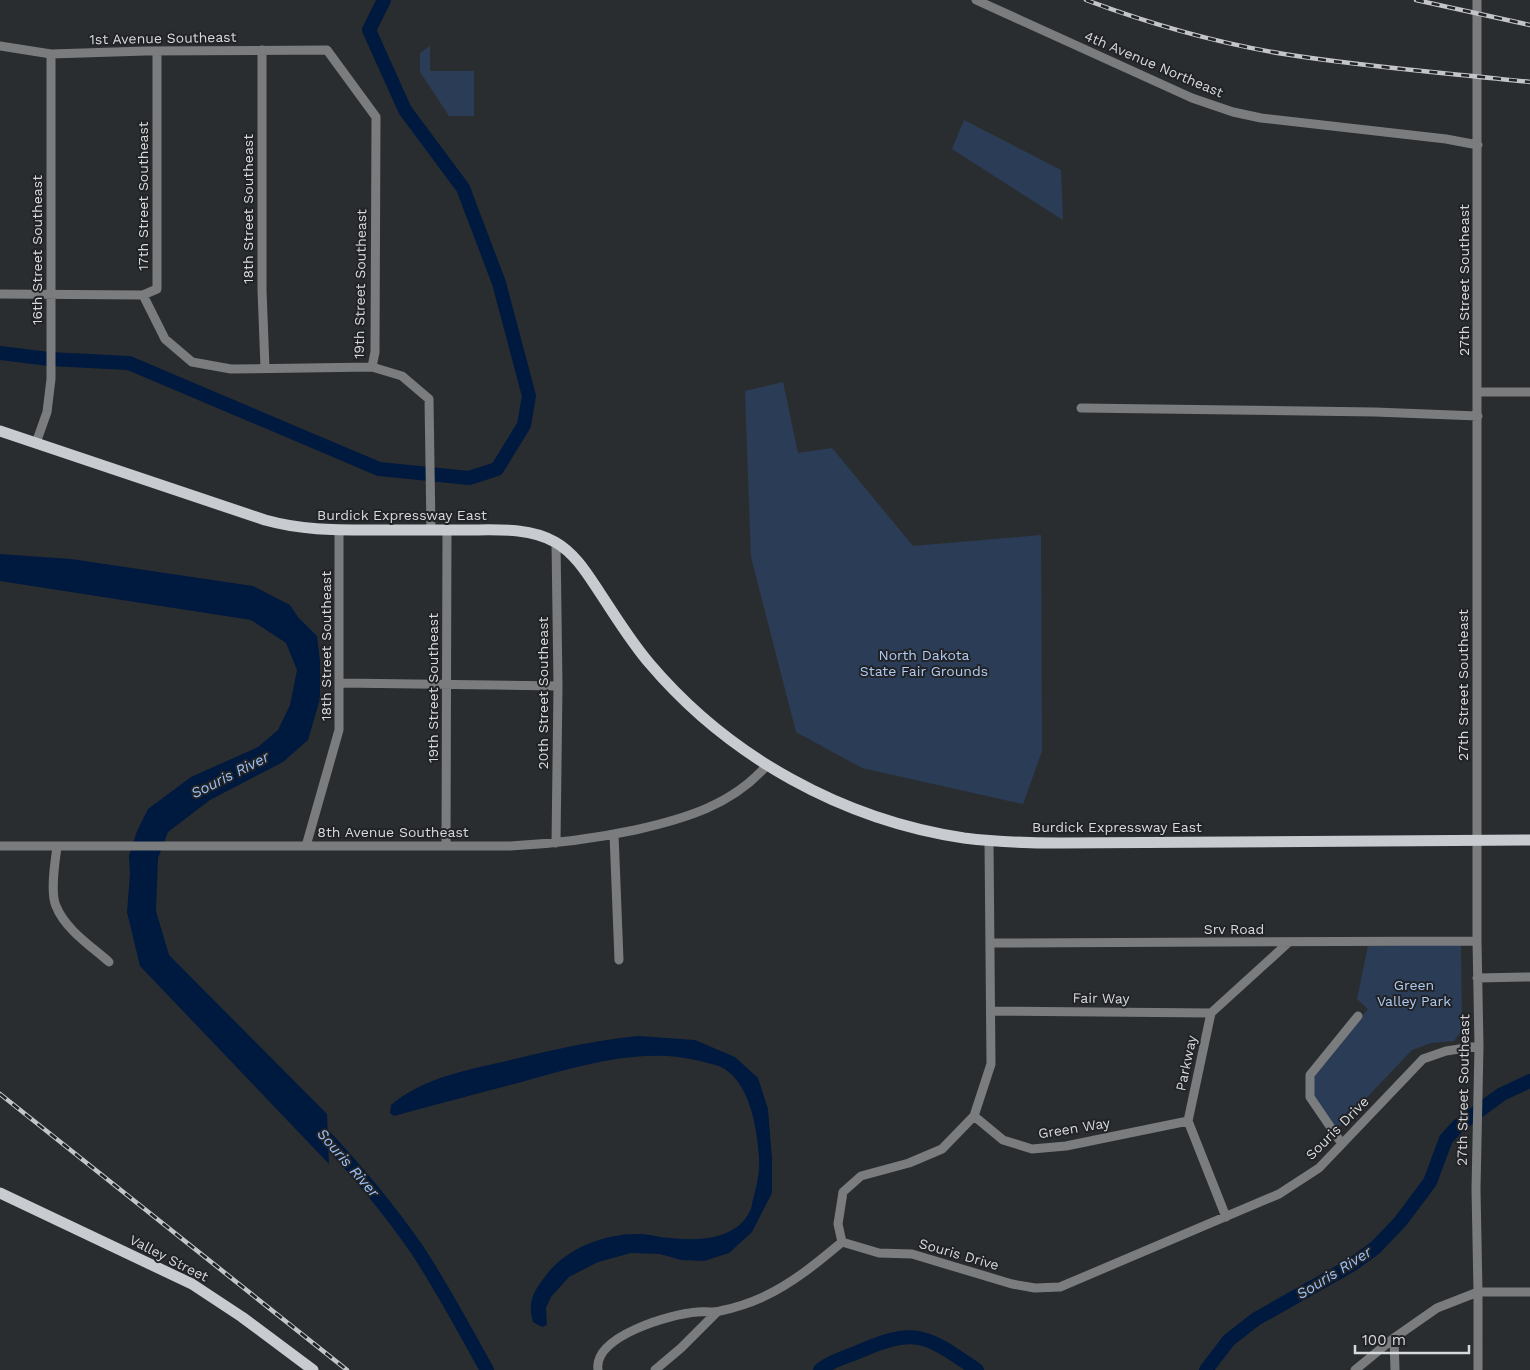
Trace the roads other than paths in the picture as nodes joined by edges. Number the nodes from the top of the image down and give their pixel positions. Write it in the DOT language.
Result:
graph roads {
  1 [pos="976,0"];
  2 [pos="1477,0"];
  3 [pos="0,46"];
  4 [pos="262,50"];
  5 [pos="327,50"];
  6 [pos="158,51"];
  7 [pos="51,54"];
  8 [pos="1478,145"];
  9 [pos="0,294"];
  10 [pos="50,294"];
  11 [pos="143,295"];
  12 [pos="372,367"];
  13 [pos="265,368"];
  14 [pos="1478,392"];
  15 [pos="1530,392"];
  16 [pos="1081,408"];
  17 [pos="1478,416"];
  18 [pos="0,432"];
  19 [pos="36,443"];
  20 [pos="340,530"];
  21 [pos="431,530"];
  22 [pos="447,530"];
  23 [pos="556,542"];
  24 [pos="340,683"];
  25 [pos="446,684"];
  26 [pos="558,686"];
  27 [pos="712,724"];
  28 [pos="727,736"];
  29 [pos="766,765"];
  30 [pos="614,834"];
  31 [pos="1477,840"];
  32 [pos="1530,840"];
  33 [pos="989,841"];
  34 [pos="556,844"];
  35 [pos="0,846"];
  36 [pos="306,846"];
  37 [pos="446,846"];
  38 [pos="57,847"];
  39 [pos="1476,941"];
  40 [pos="1289,942"];
  41 [pos="991,943"];
  42 [pos="619,960"];
  43 [pos="110,962"];
  44 [pos="1530,977"];
  45 [pos="1477,978"];
  46 [pos="991,1011"];
  47 [pos="1211,1013"];
  48 [pos="1358,1016"];
  49 [pos="1479,1046"];
  50 [pos="974,1116"];
  51 [pos="1188,1121"];
  52 [pos="1342,1144"];
  53 [pos="0,1193"];
  54 [pos="1226,1217"];
  55 [pos="842,1242"];
  56 [pos="1478,1292"];
  57 [pos="1530,1292"];
  58 [pos="717,1312"];
  59 [pos="1394,1338"];
  60 [pos="313,1370"];
  61 [pos="598,1370"];
  62 [pos="655,1370"];
  63 [pos="1355,1370"];
  64 [pos="1395,1370"];
  65 [pos="1478,1370"];
  1 -- 8 [label="street, 4th Avenue Northeast"];
  2 -- 8 [label="street, 27th Street Southeast"];
  3 -- 7 [label="street, 1st Avenue Southeast"];
  4 -- 5 [label="street, 1st Avenue Southeast"];
  4 -- 6 [label="street, 1st Avenue Southeast"];
  4 -- 13 [label="street, 18th Street Southeast"];
  5 -- 12 [label="street, 19th Street Southeast"];
  6 -- 7 [label="street, 1st Avenue Southeast"];
  6 -- 11 [label="street, 17th Street Southeast"];
  7 -- 10 [label="street, 16th Street Southeast"];
  8 -- 14 [label="street, 27th Street Southeast"];
  9 -- 10 [label="street"];
  10 -- 11 [label="street"];
  10 -- 19 [label="street, 16th Street Southeast"];
  11 -- 13 [label="street"];
  12 -- 13 [label="street"];
  12 -- 21 [label="street, 19th Street Southeast"];
  14 -- 15 [label="street"];
  14 -- 17 [label="street, 27th Street Southeast"];
  16 -- 17 [label="street"];
  17 -- 31 [label="street, 27th Street Southeast"];
  18 -- 19 [label="main road, Burdick Expressway East"];
  19 -- 20 [label="main road, Burdick Expressway East"];
  20 -- 21 [label="main road, Burdick Expressway East"];
  20 -- 24 [label="street, 18th Street Southeast"];
  21 -- 22 [label="main road, Burdick Expressway East"];
  22 -- 23 [label="main road, Burdick Expressway East"];
  22 -- 25 [label="street, 19th Street Southeast"];
  23 -- 26 [label="street, 20th Street Southeast"];
  23 -- 28 [label="main road, Burdick Expressway East"];
  24 -- 25 [label="street"];
  24 -- 36 [label="street, 18th Street Southeast"];
  25 -- 26 [label="street"];
  25 -- 37 [label="street, 19th Street Southeast"];
  26 -- 34 [label="street, 20th Street Southeast"];
  27 -- 28 [label="main road, Burdick Expressway East"];
  28 -- 29 [label="main road, Burdick Expressway East"];
  29 -- 30 [label="street, 8th Avenue Southeast"];
  29 -- 33 [label="main road, Burdick Expressway East"];
  30 -- 34 [label="street, 8th Avenue Southeast"];
  30 -- 42 [label="street"];
  31 -- 32 [label="main road, Burdick Expressway East"];
  31 -- 33 [label="main road, Burdick Expressway East"];
  31 -- 39 [label="street, 27th Street Southeast"];
  33 -- 41 [label="street"];
  34 -- 37 [label="street, 8th Avenue Southeast"];
  35 -- 38 [label="street, 8th Avenue Southeast"];
  36 -- 37 [label="street, 8th Avenue Southeast"];
  36 -- 38 [label="street, 8th Avenue Southeast"];
  38 -- 43 [label="street"];
  39 -- 40 [label="street, Srv Road"];
  39 -- 45 [label="street, 27th Street Southeast"];
  40 -- 41 [label="street, Srv Road"];
  40 -- 47 [label="street"];
  41 -- 46 [label="street"];
  44 -- 45 [label="street"];
  45 -- 49 [label="street, 27th Street Southeast"];
  46 -- 47 [label="street, Fair Way"];
  46 -- 50 [label="street"];
  47 -- 51 [label="street, Parkway"];
  48 -- 52 [label="street"];
  49 -- 52 [label="street, Souris Drive"];
  49 -- 56 [label="street, 27th Street Southeast"];
  50 -- 51 [label="street, Green Way"];
  50 -- 55 [label="street"];
  51 -- 54 [label="street"];
  52 -- 54 [label="street, Souris Drive"];
  53 -- 60 [label="main road, Valley Street"];
  54 -- 55 [label="street, Souris Drive"];
  55 -- 58 [label="street"];
  56 -- 57 [label="street"];
  56 -- 59 [label="street"];
  56 -- 65 [label="street, 27th Street Southeast"];
  58 -- 61 [label="street"];
  58 -- 62 [label="street"];
  59 -- 63 [label="street"];
  59 -- 64 [label="street"];
}
